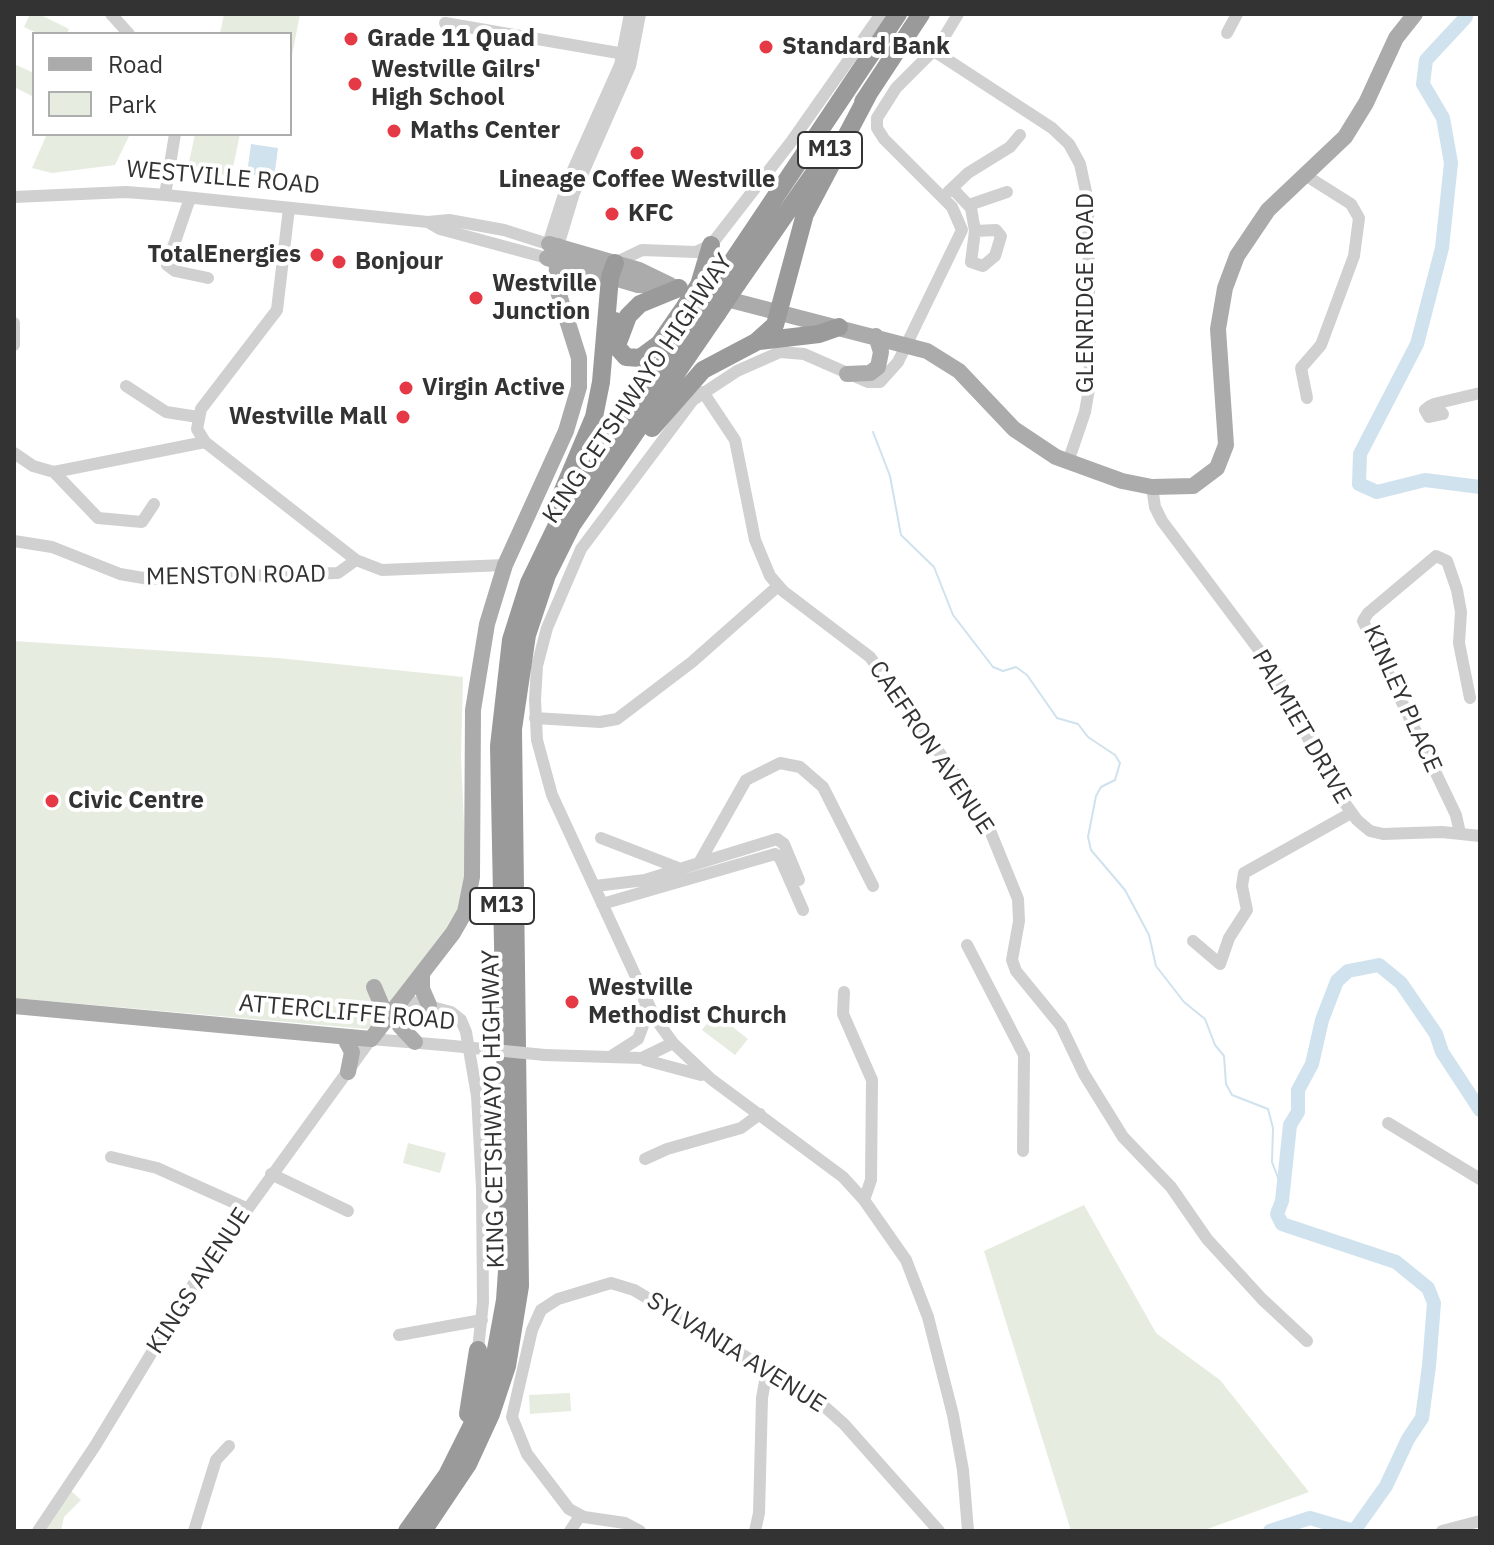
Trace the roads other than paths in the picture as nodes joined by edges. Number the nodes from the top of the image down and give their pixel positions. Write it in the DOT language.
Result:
graph roads {
  1 [pos="111,14"];
  2 [pos="630,14"];
  3 [pos="640,14"];
  4 [pos="881,14"];
  5 [pos="898,14"];
  6 [pos="921,14"];
  7 [pos="958,14"];
  8 [pos="1237,14"];
  9 [pos="1415,14"];
  10 [pos="445,23"];
  11 [pos="127,32"];
  12 [pos="1227,33"];
  13 [pos="934,51"];
  14 [pos="628,55"];
  15 [pos="869,93"];
  16 [pos="844,96"];
  17 [pos="1020,135"];
  18 [pos="175,136"];
  19 [pos="1305,175"];
  20 [pos="952,188"];
  21 [pos="1007,192"];
  22 [pos="165,195"];
  23 [pos="14,197"];
  24 [pos="942,197"];
  25 [pos="190,198"];
  26 [pos="969,205"];
  27 [pos="289,208"];
  28 [pos="557,212"];
  29 [pos="428,222"];
  30 [pos="481,225"];
  31 [pos="975,231"];
  32 [pos="527,237"];
  33 [pos="711,245"];
  34 [pos="504,247"];
  35 [pos="553,257"];
  36 [pos="618,268"];
  37 [pos="208,278"];
  38 [pos="729,281"];
  39 [pos="699,285"];
  40 [pos="690,300"];
  41 [pos="779,313"];
  42 [pos="14,323"];
  43 [pos="839,327"];
  44 [pos="876,336"];
  45 [pos="756,342"];
  46 [pos="908,344"];
  47 [pos="14,345"];
  48 [pos="618,348"];
  49 [pos="847,374"];
  50 [pos="126,386"];
  51 [pos="703,392"];
  52 [pos="1480,393"];
  53 [pos="1307,398"];
  54 [pos="1434,404"];
  55 [pos="198,417"];
  56 [pos="205,442"];
  57 [pos="14,453"];
  58 [pos="1068,462"];
  59 [pos="54,472"];
  60 [pos="1152,487"];
  61 [pos="154,504"];
  62 [pos="14,541"];
  63 [pos="356,560"];
  64 [pos="505,565"];
  65 [pos="529,583"];
  66 [pos="778,586"];
  67 [pos="527,635"];
  68 [pos="1470,698"];
  69 [pos="535,718"];
  70 [pos="1351,813"];
  71 [pos="1460,833"];
  72 [pos="1480,836"];
  73 [pos="601,838"];
  74 [pos="699,863"];
  75 [pos="681,869"];
  76 [pos="595,886"];
  77 [pos="873,886"];
  78 [pos="804,892"];
  79 [pos="602,904"];
  80 [pos="803,910"];
  81 [pos="1193,941"];
  82 [pos="967,945"];
  83 [pos="422,973"];
  84 [pos="374,987"];
  85 [pos="844,992"];
  86 [pos="643,996"];
  87 [pos="399,1002"];
  88 [pos="429,1005"];
  89 [pos="14,1006"];
  90 [pos="376,1033"];
  91 [pos="344,1037"];
  92 [pos="415,1042"];
  93 [pos="673,1043"];
  94 [pos="607,1058"];
  95 [pos="636,1058"];
  96 [pos="348,1072"];
  97 [pos="711,1079"];
  98 [pos="760,1114"];
  99 [pos="1388,1123"];
  100 [pos="1023,1151"];
  101 [pos="111,1157"];
  102 [pos="645,1159"];
  103 [pos="271,1174"];
  104 [pos="1480,1179"];
  105 [pos="864,1200"];
  106 [pos="246,1208"];
  107 [pos="348,1211"];
  108 [pos="482,1320"];
  109 [pos="399,1335"];
  110 [pos="1307,1341"];
  111 [pos="478,1350"];
  112 [pos="767,1370"];
  113 [pos="463,1444"];
  114 [pos="229,1446"];
  115 [pos="580,1516"];
  116 [pos="1480,1521"];
  117 [pos="38,1531"];
  118 [pos="194,1531"];
  119 [pos="407,1531"];
  120 [pos="423,1531"];
  121 [pos="570,1531"];
  122 [pos="640,1531"];
  123 [pos="755,1531"];
  124 [pos="939,1531"];
  125 [pos="968,1531"];
  126 [pos="1442,1531"];
  1 -- 11 [label="street"];
  2 -- 14 [label="street"];
  3 -- 14 [label="street"];
  4 -- 33 [label="street"];
  5 -- 16 [label="highway, KING CETSHWAYO HIGHWAY / M13"];
  6 -- 15 [label="highway, KING CETSHWAYO HIGHWAY / M13"];
  7 -- 13 [label="street"];
  8 -- 12 [label="street"];
  9 -- 19 [label="main road, WESTVILLE ROAD"];
  10 -- 14 [label="street"];
  13 -- 24 [label="street"];
  13 -- 58 [label="street, GLENRIDGE ROAD"];
  14 -- 28 [label="street"];
  14 -- 35 [label="street"];
  15 -- 38 [label="highway, KING CETSHWAYO HIGHWAY / M13"];
  15 -- 41 [label="highway"];
  16 -- 38 [label="highway, KING CETSHWAYO HIGHWAY / M13"];
  16 -- 39 [label="highway"];
  17 -- 20 [label="street"];
  18 -- 22 [label="street"];
  19 -- 53 [label="street"];
  19 -- 60 [label="main road, WESTVILLE ROAD"];
  20 -- 24 [label="street"];
  20 -- 26 [label="street"];
  21 -- 26 [label="street"];
  22 -- 23 [label="street, WESTVILLE ROAD"];
  22 -- 25 [label="street, WESTVILLE ROAD"];
  24 -- 46 [label="street"];
  25 -- 27 [label="street, WESTVILLE ROAD"];
  25 -- 37 [label="street"];
  26 -- 31 [label="street"];
  27 -- 29 [label="street, WESTVILLE ROAD"];
  27 -- 55 [label="street"];
  28 -- 32 [label="street"];
  28 -- 35 [label="street"];
  29 -- 30 [label="street, WESTVILLE ROAD"];
  29 -- 34 [label="street, WESTVILLE ROAD"];
  30 -- 32 [label="street, WESTVILLE ROAD"];
  30 -- 34 [label="street"];
  32 -- 35 [label="street, WESTVILLE ROAD"];
  33 -- 36 [label="street"];
  33 -- 39 [label="highway"];
  34 -- 35 [label="street, WESTVILLE ROAD"];
  35 -- 36 [label="main road, WESTVILLE ROAD"];
  35 -- 36 [label="main road, WESTVILLE ROAD"];
  35 -- 64 [label="main road"];
  36 -- 40 [label="main road, WESTVILLE ROAD"];
  36 -- 48 [label="highway"];
  36 -- 65 [label="highway"];
  38 -- 40 [label="highway, KING CETSHWAYO HIGHWAY / M13, bridge"];
  39 -- 40 [label="highway, bridge"];
  40 -- 41 [label="main road, WESTVILLE ROAD"];
  40 -- 48 [label="highway"];
  40 -- 48 [label="highway"];
  40 -- 65 [label="highway, KING CETSHWAYO HIGHWAY / M13"];
  40 -- 67 [label="highway, KING CETSHWAYO HIGHWAY / M13"];
  41 -- 43 [label="main road, WESTVILLE ROAD"];
  41 -- 45 [label="highway"];
  42 -- 47 [label="street"];
  43 -- 44 [label="main road, WESTVILLE ROAD"];
  43 -- 45 [label="highway"];
  44 -- 46 [label="main road, WESTVILLE ROAD"];
  44 -- 49 [label="main road"];
  45 -- 67 [label="highway"];
  46 -- 49 [label="street"];
  46 -- 58 [label="main road, WESTVILLE ROAD"];
  49 -- 51 [label="street"];
  50 -- 55 [label="street"];
  51 -- 66 [label="street, CAEFRON AVENUE"];
  51 -- 69 [label="street"];
  52 -- 54 [label="street"];
  55 -- 56 [label="street"];
  56 -- 59 [label="street"];
  56 -- 63 [label="street"];
  57 -- 59 [label="street"];
  58 -- 60 [label="main road, WESTVILLE ROAD"];
  59 -- 61 [label="street"];
  60 -- 70 [label="street, PALMIET DRIVE"];
  62 -- 63 [label="street, MENSTON ROAD"];
  63 -- 64 [label="street, MENSTON ROAD"];
  64 -- 83 [label="main road"];
  65 -- 113 [label="highway, KING CETSHWAYO HIGHWAY / M13"];
  66 -- 69 [label="street"];
  66 -- 110 [label="street, CAEFRON AVENUE"];
  67 -- 120 [label="highway, KING CETSHWAYO HIGHWAY / M13"];
  68 -- 71 [label="street, KINLEY PLACE"];
  69 -- 76 [label="street"];
  70 -- 71 [label="street, PALMIET DRIVE"];
  70 -- 81 [label="street"];
  71 -- 72 [label="street, PALMIET DRIVE"];
  73 -- 75 [label="street"];
  74 -- 75 [label="street"];
  74 -- 77 [label="street"];
  74 -- 78 [label="street"];
  75 -- 76 [label="street"];
  76 -- 79 [label="street"];
  79 -- 80 [label="street"];
  79 -- 86 [label="street"];
  82 -- 100 [label="street"];
  83 -- 87 [label="main road"];
  83 -- 88 [label="main road"];
  84 -- 90 [label="main road"];
  85 -- 105 [label="street"];
  86 -- 93 [label="street"];
  86 -- 94 [label="street"];
  87 -- 88 [label="street"];
  87 -- 90 [label="main road"];
  87 -- 92 [label="main road"];
  88 -- 108 [label="street"];
  89 -- 91 [label="main road, ATTERCLIFFE ROAD"];
  90 -- 91 [label="main road, ATTERCLIFFE ROAD"];
  90 -- 92 [label="street, ATTERCLIFFE ROAD"];
  90 -- 96 [label="street, KINGS AVENUE"];
  91 -- 96 [label="main road"];
  92 -- 94 [label="street, ATTERCLIFFE ROAD, bridge"];
  93 -- 95 [label="street, ATTERCLIFFE ROAD"];
  93 -- 97 [label="street"];
  94 -- 95 [label="street, ATTERCLIFFE ROAD"];
  95 -- 97 [label="street"];
  96 -- 103 [label="street, KINGS AVENUE"];
  97 -- 98 [label="street"];
  98 -- 102 [label="street"];
  98 -- 105 [label="street"];
  99 -- 104 [label="street"];
  101 -- 106 [label="street"];
  103 -- 106 [label="street, KINGS AVENUE"];
  103 -- 107 [label="street"];
  105 -- 125 [label="street"];
  106 -- 117 [label="street, KINGS AVENUE"];
  108 -- 109 [label="street"];
  108 -- 111 [label="street"];
  111 -- 113 [label="highway"];
  112 -- 115 [label="street, SYLVANIA AVENUE"];
  112 -- 123 [label="street"];
  112 -- 124 [label="street, SYLVANIA AVENUE"];
  113 -- 119 [label="highway, KING CETSHWAYO HIGHWAY / M13"];
  114 -- 118 [label="street"];
  115 -- 121 [label="street"];
  115 -- 122 [label="street"];
  116 -- 126 [label="street"];
}
